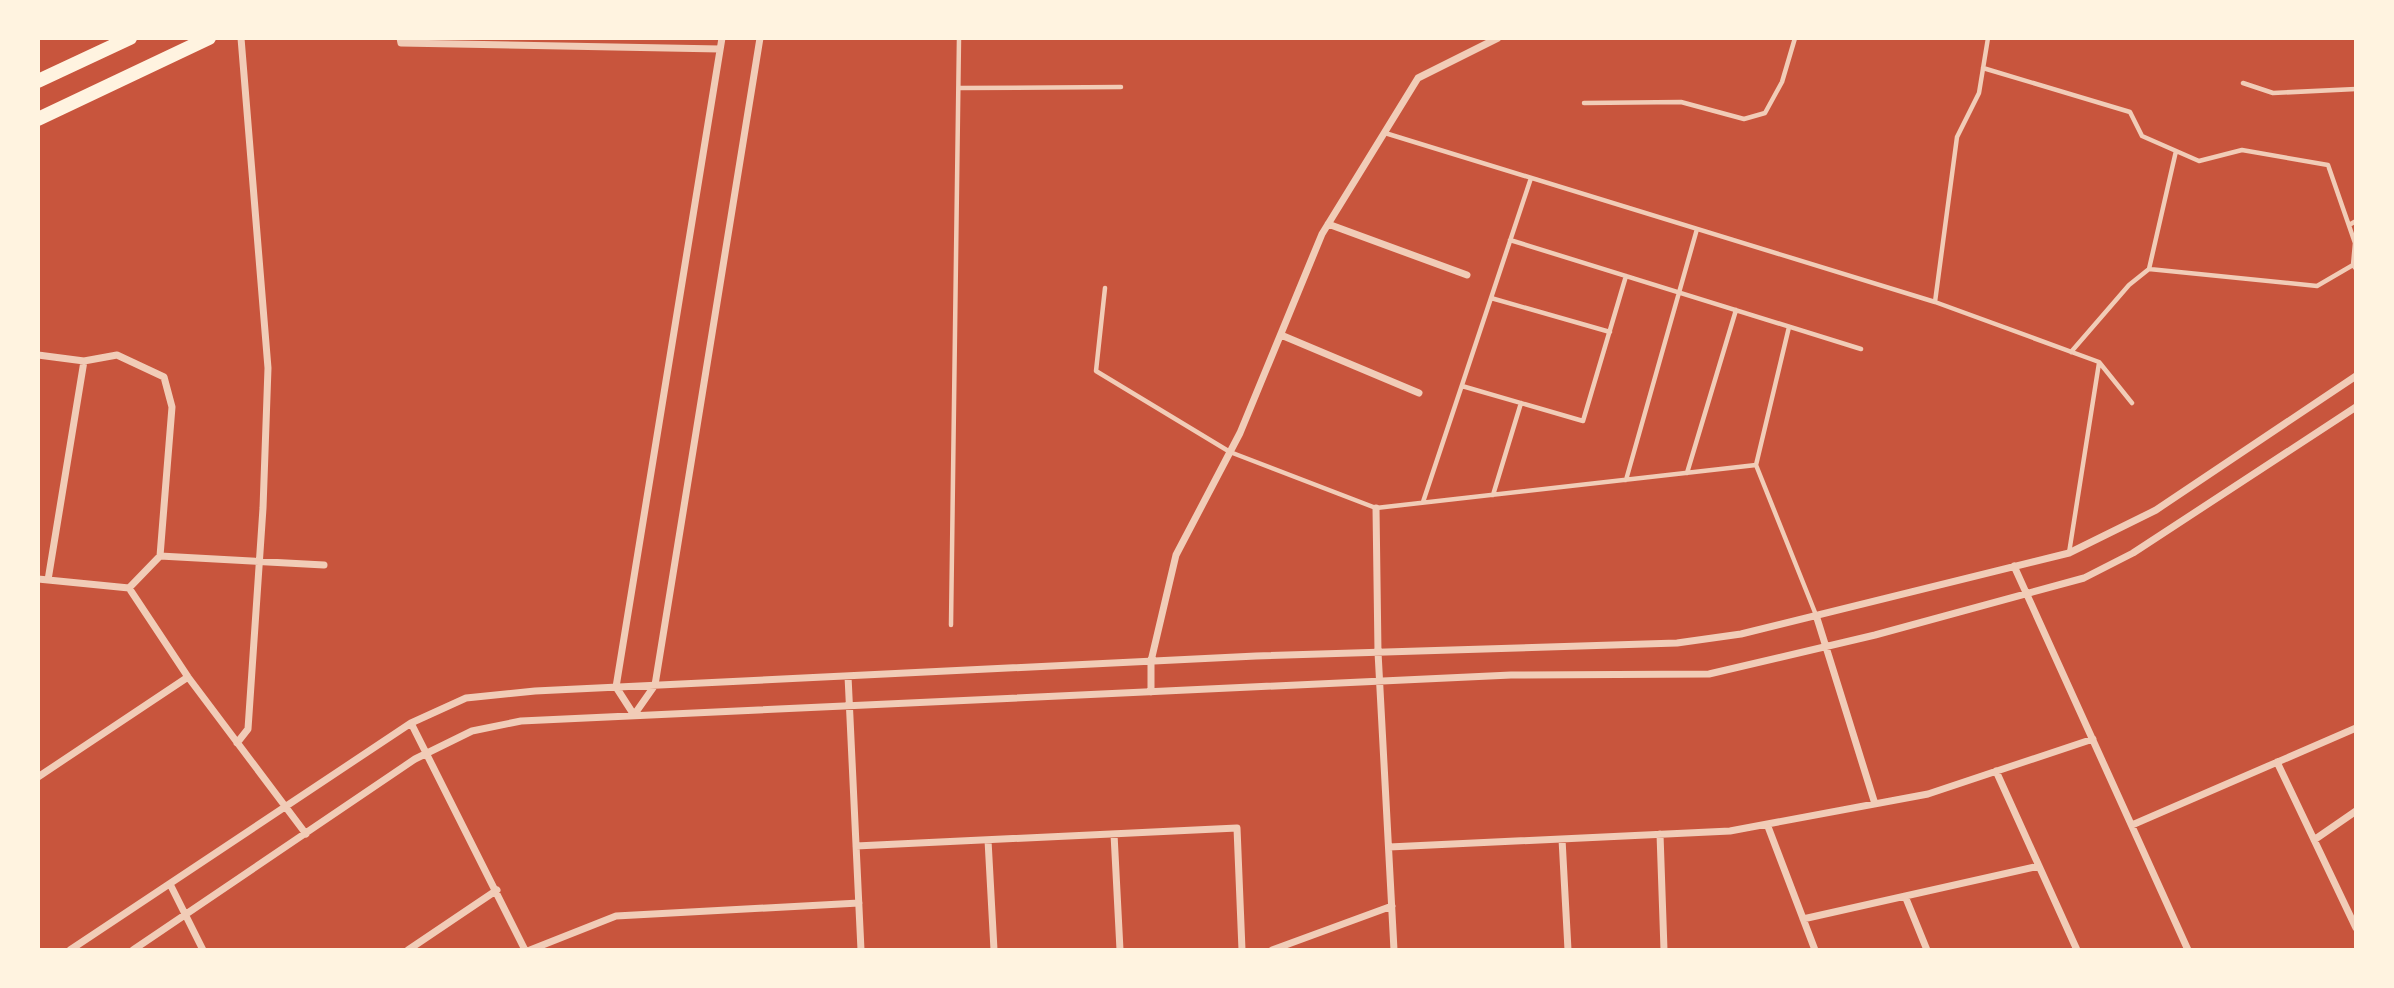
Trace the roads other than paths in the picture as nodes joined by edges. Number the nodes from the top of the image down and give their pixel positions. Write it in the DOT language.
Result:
graph roads {
  1 [pos="130,38"];
  2 [pos="209,38"];
  3 [pos="241,38"];
  4 [pos="400,38"];
  5 [pos="722,38"];
  6 [pos="760,38"];
  7 [pos="959,38"];
  8 [pos="1498,38"];
  9 [pos="1795,38"];
  10 [pos="1988,38"];
  11 [pos="720,50"];
  12 [pos="1983,68"];
  13 [pos="38,81"];
  14 [pos="2243,83"];
  15 [pos="1121,87"];
  16 [pos="959,88"];
  17 [pos="2356,89"];
  18 [pos="1584,103"];
  19 [pos="38,119"];
  20 [pos="1385,133"];
  21 [pos="2176,151"];
  22 [pos="1531,178"];
  23 [pos="2356,221"];
  24 [pos="1328,224"];
  25 [pos="2349,225"];
  26 [pos="1698,229"];
  27 [pos="1510,240"];
  28 [pos="2354,267"];
  29 [pos="2149,269"];
  30 [pos="1466,275"];
  31 [pos="1626,276"];
  32 [pos="1105,288"];
  33 [pos="1681,293"];
  34 [pos="1491,298"];
  35 [pos="1935,302"];
  36 [pos="1736,310"];
  37 [pos="1789,327"];
  38 [pos="1610,332"];
  39 [pos="1281,335"];
  40 [pos="1861,349"];
  41 [pos="2071,352"];
  42 [pos="38,355"];
  43 [pos="84,361"];
  44 [pos="2099,362"];
  45 [pos="2356,376"];
  46 [pos="1462,386"];
  47 [pos="1419,393"];
  48 [pos="1521,403"];
  49 [pos="2132,403"];
  50 [pos="2356,407"];
  51 [pos="1230,452"];
  52 [pos="1756,465"];
  53 [pos="1687,473"];
  54 [pos="1626,480"];
  55 [pos="1493,495"];
  56 [pos="1423,503"];
  57 [pos="1376,508"];
  58 [pos="2069,552"];
  59 [pos="160,556"];
  60 [pos="259,561"];
  61 [pos="324,565"];
  62 [pos="2014,566"];
  63 [pos="38,579"];
  64 [pos="48,580"];
  65 [pos="129,588"];
  66 [pos="2027,593"];
  67 [pos="1816,615"];
  68 [pos="951,625"];
  69 [pos="1826,647"];
  70 [pos="1378,652"];
  71 [pos="1151,661"];
  72 [pos="848,676"];
  73 [pos="188,677"];
  74 [pos="1380,681"];
  75 [pos="655,685"];
  76 [pos="616,687"];
  77 [pos="1151,692"];
  78 [pos="850,706"];
  79 [pos="634,715"];
  80 [pos="411,723"];
  81 [pos="2356,728"];
  82 [pos="2093,739"];
  83 [pos="237,743"];
  84 [pos="427,754"];
  85 [pos="2277,762"];
  86 [pos="1996,771"];
  87 [pos="38,777"];
  88 [pos="1875,804"];
  89 [pos="285,807"];
  90 [pos="2356,811"];
  91 [pos="1767,824"];
  92 [pos="2132,825"];
  93 [pos="306,834"];
  94 [pos="1114,834"];
  95 [pos="1660,834"];
  96 [pos="1562,839"];
  97 [pos="988,840"];
  98 [pos="2314,840"];
  99 [pos="856,846"];
  100 [pos="1388,847"];
  101 [pos="2039,866"];
  102 [pos="170,884"];
  103 [pos="496,890"];
  104 [pos="1905,896"];
  105 [pos="859,903"];
  106 [pos="1392,906"];
  107 [pos="185,915"];
  108 [pos="1803,919"];
  109 [pos="2356,929"];
  110 [pos="70,950"];
  111 [pos="133,950"];
  112 [pos="203,950"];
  113 [pos="408,950"];
  114 [pos="528,950"];
  115 [pos="861,950"];
  116 [pos="994,950"];
  117 [pos="1120,950"];
  118 [pos="1242,950"];
  119 [pos="1272,950"];
  120 [pos="1394,950"];
  121 [pos="1567,950"];
  122 [pos="1664,950"];
  123 [pos="1815,950"];
  124 [pos="1927,950"];
  125 [pos="2077,950"];
  126 [pos="2188,950"];
  1 -- 13 [label="highway"];
  2 -- 19 [label="highway"];
  3 -- 60 [label="street"];
  4 -- 11 [label="street"];
  5 -- 11 [label="street"];
  6 -- 75 [label="street"];
  7 -- 16 [label="lane"];
  8 -- 20 [label="street"];
  9 -- 18 [label="lane"];
  10 -- 12 [label="lane"];
  11 -- 76 [label="street"];
  12 -- 21 [label="lane"];
  12 -- 35 [label="lane"];
  14 -- 17 [label="lane"];
  15 -- 16 [label="lane"];
  16 -- 68 [label="lane"];
  20 -- 22 [label="lane"];
  20 -- 24 [label="street"];
  21 -- 25 [label="lane"];
  21 -- 29 [label="lane"];
  22 -- 26 [label="lane"];
  22 -- 27 [label="lane"];
  23 -- 25 [label="lane"];
  24 -- 30 [label="street"];
  24 -- 39 [label="street"];
  25 -- 28 [label="lane"];
  26 -- 33 [label="lane"];
  26 -- 35 [label="lane"];
  27 -- 31 [label="lane"];
  27 -- 34 [label="lane"];
  28 -- 29 [label="lane"];
  29 -- 41 [label="lane"];
  31 -- 33 [label="lane"];
  31 -- 38 [label="lane"];
  32 -- 51 [label="lane"];
  33 -- 36 [label="lane"];
  33 -- 54 [label="lane"];
  34 -- 38 [label="lane"];
  34 -- 46 [label="lane"];
  35 -- 41 [label="lane"];
  36 -- 37 [label="lane"];
  36 -- 53 [label="lane"];
  37 -- 40 [label="lane"];
  37 -- 52 [label="lane"];
  38 -- 48 [label="lane"];
  39 -- 47 [label="street"];
  39 -- 51 [label="street"];
  41 -- 44 [label="lane"];
  42 -- 43 [label="street"];
  43 -- 59 [label="street"];
  43 -- 64 [label="street"];
  44 -- 49 [label="lane"];
  44 -- 58 [label="lane"];
  45 -- 58 [label="street"];
  46 -- 48 [label="lane"];
  46 -- 56 [label="lane"];
  48 -- 55 [label="lane"];
  50 -- 66 [label="street"];
  51 -- 57 [label="lane"];
  51 -- 71 [label="street"];
  52 -- 53 [label="lane"];
  52 -- 67 [label="lane"];
  53 -- 54 [label="lane"];
  54 -- 55 [label="lane"];
  55 -- 56 [label="lane"];
  56 -- 57 [label="lane"];
  57 -- 70 [label="street"];
  58 -- 62 [label="street"];
  59 -- 60 [label="street"];
  59 -- 65 [label="street"];
  60 -- 61 [label="street"];
  60 -- 83 [label="street"];
  62 -- 66 [label="street"];
  62 -- 67 [label="street"];
  63 -- 64 [label="street"];
  64 -- 65 [label="street"];
  65 -- 73 [label="street"];
  66 -- 69 [label="street"];
  66 -- 82 [label="street"];
  67 -- 69 [label="street"];
  67 -- 70 [label="street"];
  69 -- 74 [label="street"];
  69 -- 88 [label="street"];
  70 -- 71 [label="street"];
  70 -- 74 [label="street"];
  71 -- 72 [label="street"];
  71 -- 77 [label="street"];
  72 -- 75 [label="street"];
  72 -- 78 [label="street"];
  73 -- 83 [label="street"];
  73 -- 87 [label="street"];
  74 -- 77 [label="street"];
  74 -- 100 [label="street"];
  75 -- 76 [label="street"];
  75 -- 79 [label="street"];
  76 -- 79 [label="street"];
  76 -- 80 [label="street"];
  77 -- 78 [label="street"];
  78 -- 79 [label="street"];
  78 -- 99 [label="street"];
  79 -- 84 [label="street"];
  80 -- 84 [label="street"];
  80 -- 89 [label="street"];
  81 -- 85 [label="street"];
  82 -- 86 [label="street"];
  82 -- 92 [label="street"];
  83 -- 89 [label="street"];
  84 -- 93 [label="street"];
  84 -- 103 [label="street"];
  85 -- 92 [label="street"];
  85 -- 98 [label="street"];
  86 -- 88 [label="street"];
  86 -- 101 [label="street"];
  88 -- 91 [label="street"];
  89 -- 93 [label="street"];
  89 -- 102 [label="street"];
  90 -- 98 [label="street"];
  91 -- 95 [label="street"];
  91 -- 108 [label="street"];
  92 -- 126 [label="street"];
  93 -- 107 [label="street"];
  94 -- 97 [label="street"];
  94 -- 117 [label="street"];
  94 -- 118 [label="street"];
  95 -- 96 [label="street"];
  95 -- 122 [label="street"];
  96 -- 100 [label="street"];
  96 -- 121 [label="street"];
  97 -- 99 [label="street"];
  97 -- 116 [label="street"];
  98 -- 109 [label="street"];
  99 -- 105 [label="street"];
  100 -- 106 [label="street"];
  101 -- 104 [label="street"];
  101 -- 125 [label="street"];
  102 -- 107 [label="street"];
  102 -- 110 [label="street"];
  103 -- 113 [label="street"];
  103 -- 114 [label="street"];
  104 -- 108 [label="street"];
  104 -- 124 [label="street"];
  105 -- 114 [label="street"];
  105 -- 115 [label="street"];
  106 -- 119 [label="street"];
  106 -- 120 [label="street"];
  107 -- 111 [label="street"];
  107 -- 112 [label="street"];
  108 -- 123 [label="street"];
}
